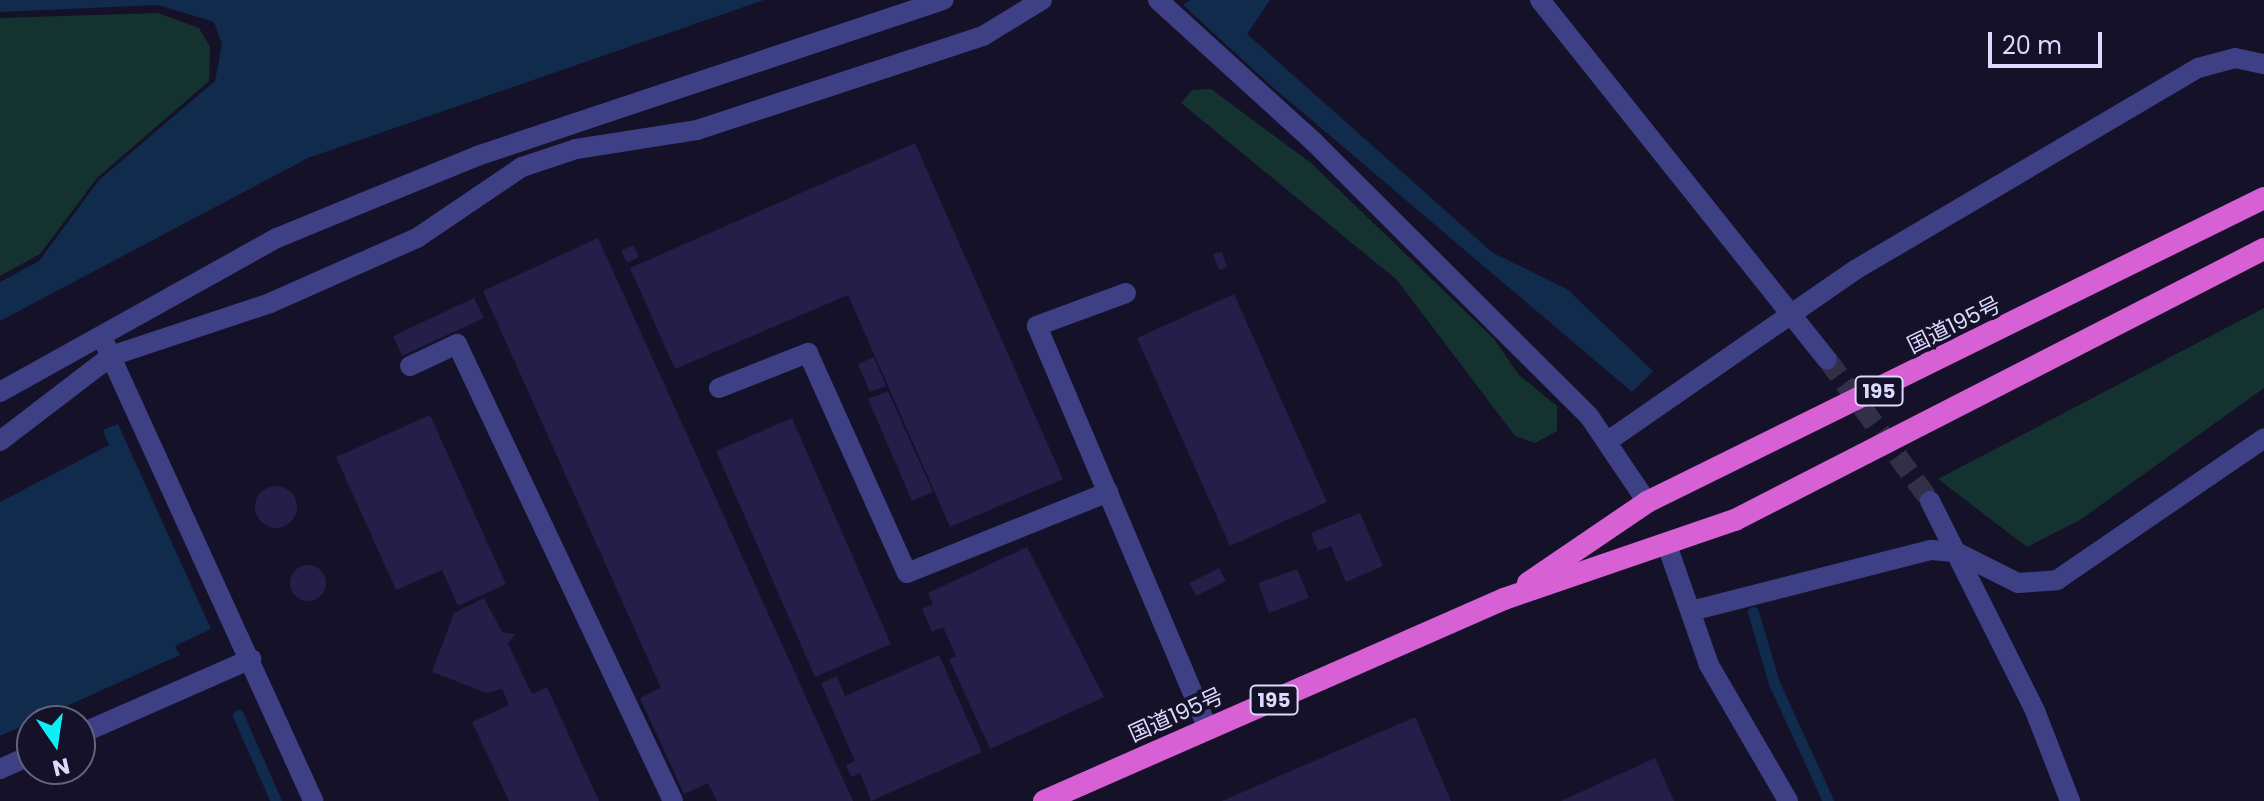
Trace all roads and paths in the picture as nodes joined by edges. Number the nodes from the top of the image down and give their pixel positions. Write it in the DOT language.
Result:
graph roads {
  1 [pos="944,0"];
  2 [pos="1042,0"];
  3 [pos="1158,0"];
  4 [pos="1540,0"];
  5 [pos="2264,64"];
  6 [pos="549,131"];
  7 [pos="559,154"];
  8 [pos="2264,198"];
  9 [pos="2264,249"];
  10 [pos="1126,293"];
  11 [pos="1790,319"];
  12 [pos="106,347"];
  13 [pos="1827,359"];
  14 [pos="410,366"];
  15 [pos="719,388"];
  16 [pos="0,392"];
  17 [pos="2264,438"];
  18 [pos="0,441"];
  19 [pos="1608,441"];
  20 [pos="1108,492"];
  21 [pos="1930,501"];
  22 [pos="1647,502"];
  23 [pos="1667,545"];
  24 [pos="1956,552"];
  25 [pos="1504,599"];
  26 [pos="1691,611"];
  27 [pos="251,659"];
  28 [pos="96,727"];
  29 [pos="1208,729"];
  30 [pos="313,801"];
  31 [pos="673,801"];
  32 [pos="1044,801"];
  33 [pos="1788,801"];
  34 [pos="2070,801"];
  1 -- 6 [label="street"];
  2 -- 7 [label="street"];
  3 -- 19 [label="street"];
  4 -- 11 [label="street"];
  5 -- 11 [label="street"];
  6 -- 7 [label="street"];
  6 -- 12 [label="street"];
  7 -- 12 [label="street"];
  8 -- 22 [label="highway, 国道195号 / 195"];
  9 -- 23 [label="highway, 国道195号 / 195"];
  10 -- 20 [label="street"];
  11 -- 13 [label="street"];
  11 -- 19 [label="street"];
  12 -- 16 [label="street"];
  12 -- 18 [label="street"];
  12 -- 27 [label="street"];
  14 -- 31 [label="street"];
  15 -- 20 [label="street"];
  17 -- 24 [label="street"];
  19 -- 22 [label="street"];
  20 -- 29 [label="street"];
  21 -- 24 [label="street"];
  22 -- 25 [label="highway, 国道195号 / 195"];
  23 -- 25 [label="highway, 国道195号 / 195"];
  23 -- 26 [label="street"];
  24 -- 26 [label="street"];
  24 -- 34 [label="street"];
  25 -- 29 [label="highway, 国道195号 / 195"];
  26 -- 33 [label="street"];
  27 -- 28 [label="street"];
  27 -- 30 [label="street"];
  29 -- 32 [label="highway, 国道195号 / 195"];
}
